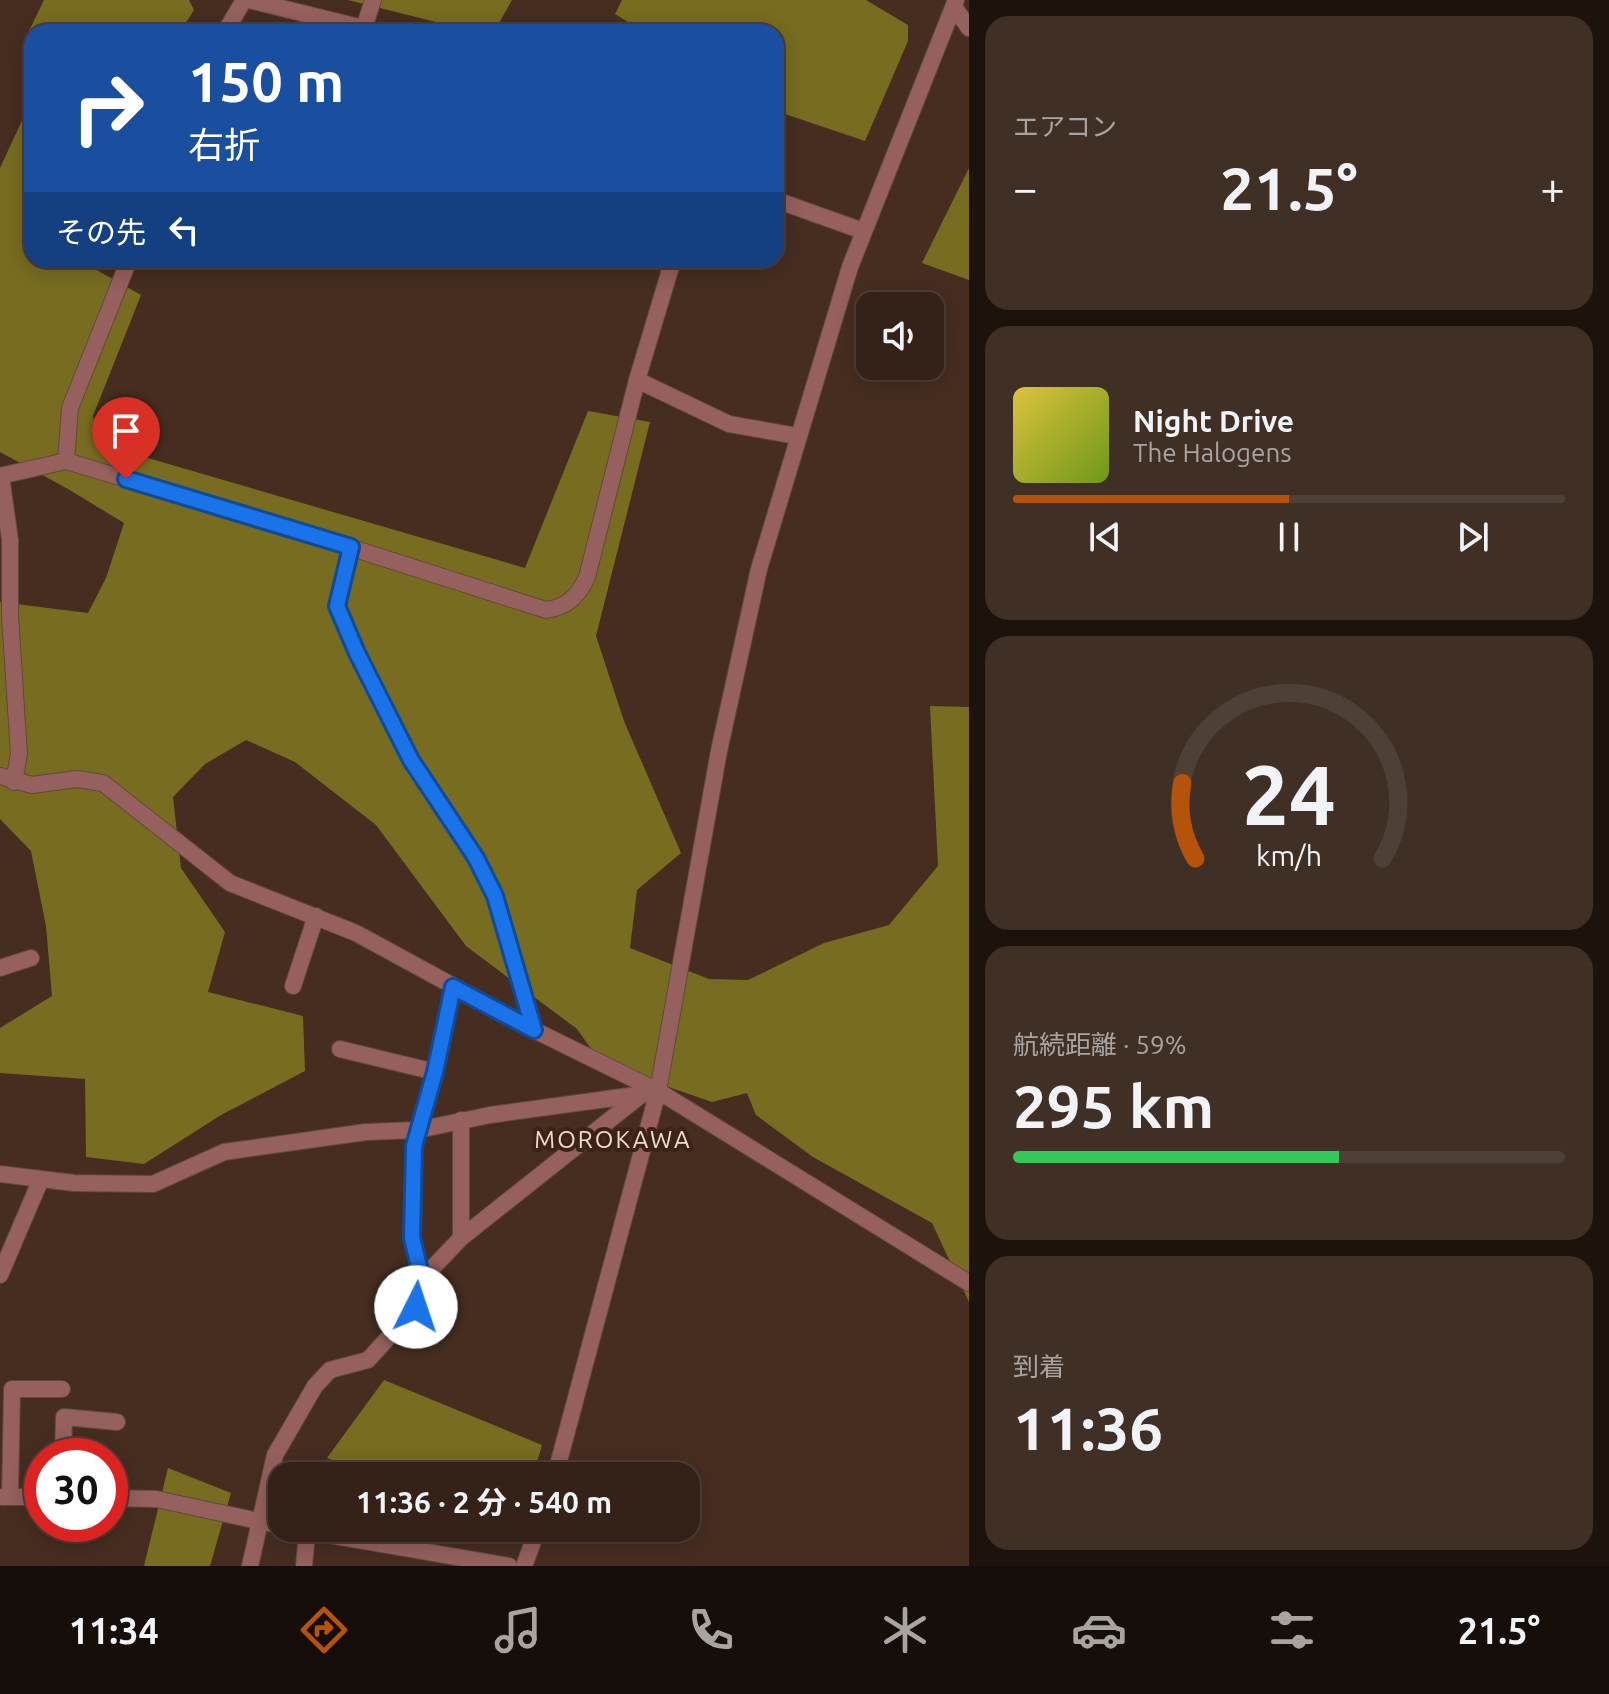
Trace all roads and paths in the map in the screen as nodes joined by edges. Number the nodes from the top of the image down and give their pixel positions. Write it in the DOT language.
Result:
graph roads {
  1 [pos="247,0"];
  2 [pos="373,0"];
  3 [pos="955,3"];
  4 [pos="230,24"];
  5 [pos="347,24"];
  6 [pos="372,24"];
  7 [pos="969,28"];
  8 [pos="784,203"];
  9 [pos="863,231"];
  10 [pos="126,268"];
  11 [pos="671,268"];
  12 [pos="637,380"];
  13 [pos="797,436"];
  14 [pos="66,461"];
  15 [pos="0,476"];
  16 [pos="351,547"];
  17 [pos="7,779"];
  18 [pos="316,916"];
  19 [pos="31,958"];
  20 [pos="0,968"];
  21 [pos="293,986"];
  22 [pos="453,987"];
  23 [pos="534,1030"];
  24 [pos="340,1049"];
  25 [pos="435,1072"];
  26 [pos="650,1093"];
  27 [pos="461,1120"];
  28 [pos="418,1130"];
  29 [pos="0,1174"];
  30 [pos="41,1179"];
  31 [pos="461,1238"];
  32 [pos="0,1275"];
  33 [pos="422,1279"];
  34 [pos="969,1283"];
  35 [pos="62,1389"];
  36 [pos="117,1422"];
  37 [pos="63,1438"];
  38 [pos="558,1462"];
  39 [pos="5,1497"];
  40 [pos="128,1498"];
  41 [pos="261,1521"];
  42 [pos="268,1523"];
  43 [pos="306,1542"];
  44 [pos="362,1542"];
  45 [pos="533,1542"];
  46 [pos="250,1566"];
  47 [pos="304,1566"];
  48 [pos="509,1566"];
  49 [pos="524,1566"];
  1 -- 4 [label="street"];
  1 -- 5 [label="street"];
  2 -- 6 [label="street"];
  3 -- 7 [label="street"];
  3 -- 9 [label="street"];
  8 -- 9 [label="street"];
  9 -- 13 [label="street"];
  10 -- 14 [label="street"];
  11 -- 12 [label="street"];
  12 -- 13 [label="street"];
  12 -- 16 [label="street"];
  13 -- 26 [label="street"];
  14 -- 15 [label="street"];
  14 -- 16 [label="street"];
  15 -- 17 [label="street"];
  16 -- 23 [label="street"];
  17 -- 18 [label="street"];
  18 -- 21 [label="street"];
  18 -- 22 [label="street"];
  19 -- 20 [label="street"];
  22 -- 23 [label="street"];
  22 -- 25 [label="street"];
  23 -- 26 [label="street"];
  24 -- 25 [label="street"];
  25 -- 28 [label="street"];
  26 -- 27 [label="street"];
  26 -- 31 [label="street"];
  26 -- 34 [label="street"];
  26 -- 38 [label="street"];
  27 -- 28 [label="street"];
  27 -- 31 [label="street"];
  28 -- 30 [label="street"];
  28 -- 33 [label="street"];
  29 -- 30 [label="street"];
  30 -- 32 [label="street"];
  31 -- 33 [label="street"];
  33 -- 41 [label="street"];
  35 -- 39 [label="street"];
  36 -- 37 [label="street"];
  40 -- 41 [label="street"];
  41 -- 42 [label="street"];
  41 -- 46 [label="street"];
  43 -- 47 [label="street"];
  44 -- 48 [label="street"];
  45 -- 49 [label="street"];
}
